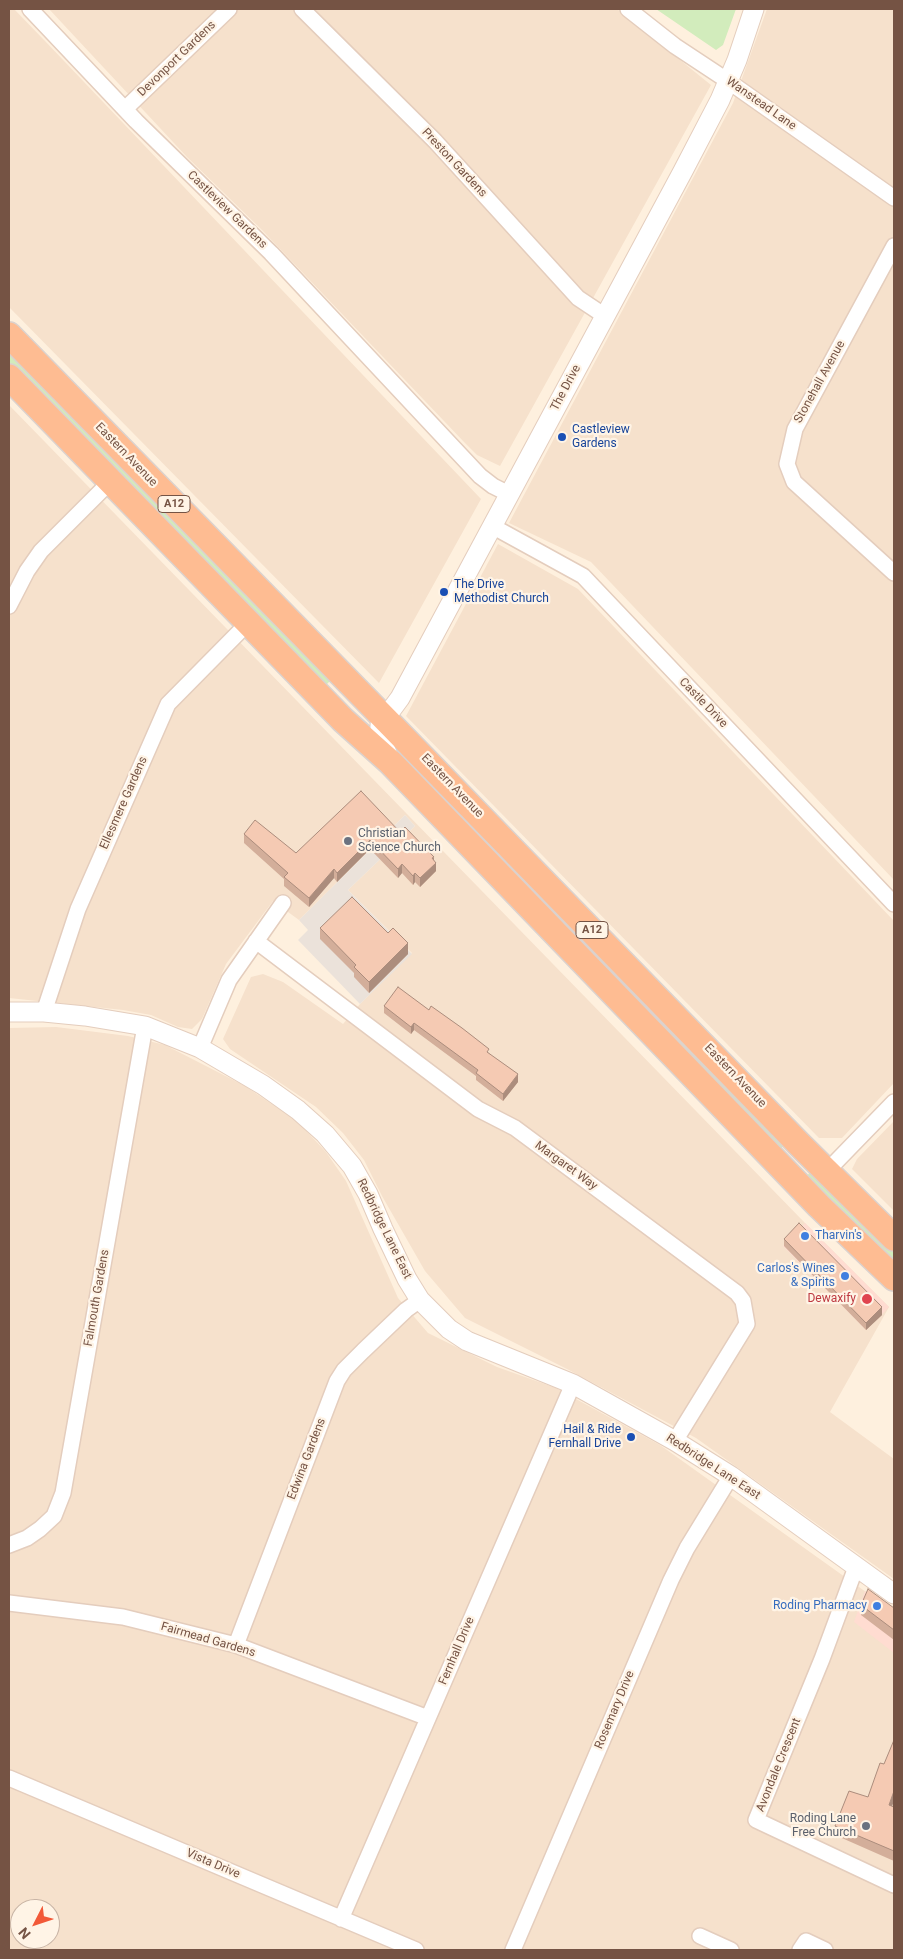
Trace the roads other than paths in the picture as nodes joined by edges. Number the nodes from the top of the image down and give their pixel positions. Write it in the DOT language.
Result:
graph roads {
  1 [pos="30,9"];
  2 [pos="229,9"];
  3 [pos="302,9"];
  4 [pos="628,9"];
  5 [pos="754,9"];
  6 [pos="728,81"];
  7 [pos="125,109"];
  8 [pos="894,198"];
  9 [pos="894,246"];
  10 [pos="605,316"];
  11 [pos="9,335"];
  12 [pos="9,377"];
  13 [pos="111,481"];
  14 [pos="509,494"];
  15 [pos="492,526"];
  16 [pos="894,573"];
  17 [pos="9,606"];
  18 [pos="249,622"];
  19 [pos="385,718"];
  20 [pos="390,762"];
  21 [pos="282,903"];
  22 [pos="894,904"];
  23 [pos="256,941"];
  24 [pos="9,1012"];
  25 [pos="44,1012"];
  26 [pos="145,1026"];
  27 [pos="200,1048"];
  28 [pos="894,1102"];
  29 [pos="827,1171"];
  30 [pos="894,1238"];
  31 [pos="894,1278"];
  32 [pos="420,1300"];
  33 [pos="573,1384"];
  34 [pos="675,1441"];
  35 [pos="731,1476"];
  36 [pos="9,1545"];
  37 [pos="856,1567"];
  38 [pos="894,1594"];
  39 [pos="9,1603"];
  40 [pos="236,1645"];
  41 [pos="428,1718"];
  42 [pos="9,1778"];
  43 [pos="894,1885"];
  44 [pos="341,1919"];
  45 [pos="700,1936"];
  46 [pos="416,1950"];
  47 [pos="513,1950"];
  48 [pos="731,1950"];
  49 [pos="800,1950"];
  50 [pos="825,1950"];
  1 -- 7 [label="street, Castleview Gardens"];
  2 -- 7 [label="street, Devonport Gardens"];
  3 -- 10 [label="street, Preston Gardens"];
  4 -- 6 [label="street, Wanstead Lane"];
  5 -- 6 [label="street, The Drive"];
  6 -- 8 [label="street, Wanstead Lane"];
  6 -- 10 [label="street, The Drive"];
  7 -- 14 [label="street, Castleview Gardens"];
  9 -- 16 [label="street, Stonehall Avenue"];
  10 -- 14 [label="street, The Drive"];
  11 -- 19 [label="highway, Eastern Avenue / A12"];
  12 -- 13 [label="highway, A12"];
  13 -- 17 [label="street"];
  13 -- 18 [label="highway, A12"];
  14 -- 15 [label="street, The Drive"];
  15 -- 19 [label="street, The Drive"];
  15 -- 22 [label="street, Castle Drive"];
  18 -- 20 [label="highway, A12"];
  18 -- 25 [label="street, Ellesmere Gardens"];
  19 -- 20 [label="street, The Drive"];
  19 -- 29 [label="highway, Eastern Avenue / A12"];
  20 -- 31 [label="highway, A12"];
  21 -- 23 [label="street"];
  23 -- 27 [label="street"];
  23 -- 34 [label="street, Margaret Way"];
  24 -- 25 [label="street, Redbridge Lane East"];
  25 -- 26 [label="street, Redbridge Lane East"];
  26 -- 27 [label="street, Redbridge Lane East"];
  26 -- 36 [label="street, Falmouth Gardens"];
  27 -- 32 [label="street, Redbridge Lane East"];
  28 -- 29 [label="street"];
  29 -- 30 [label="highway, Eastern Avenue / A12"];
  32 -- 33 [label="street, Redbridge Lane East"];
  32 -- 40 [label="street, Edwina Gardens"];
  33 -- 34 [label="street, Redbridge Lane East"];
  33 -- 41 [label="street, Fernhall Drive"];
  34 -- 35 [label="street, Redbridge Lane East"];
  35 -- 37 [label="street, Redbridge Lane East"];
  35 -- 47 [label="street, Rosemary Drive"];
  37 -- 38 [label="street, Redbridge Lane East"];
  37 -- 43 [label="street, Avondale Crescent"];
  39 -- 40 [label="street, Fairmead Gardens"];
  40 -- 41 [label="street, Fairmead Gardens"];
  41 -- 44 [label="street, Fernhall Drive"];
  42 -- 44 [label="street, Vista Drive"];
  44 -- 46 [label="street, Vista Drive"];
  45 -- 48 [label="street"];
  49 -- 50 [label="street"];
}
